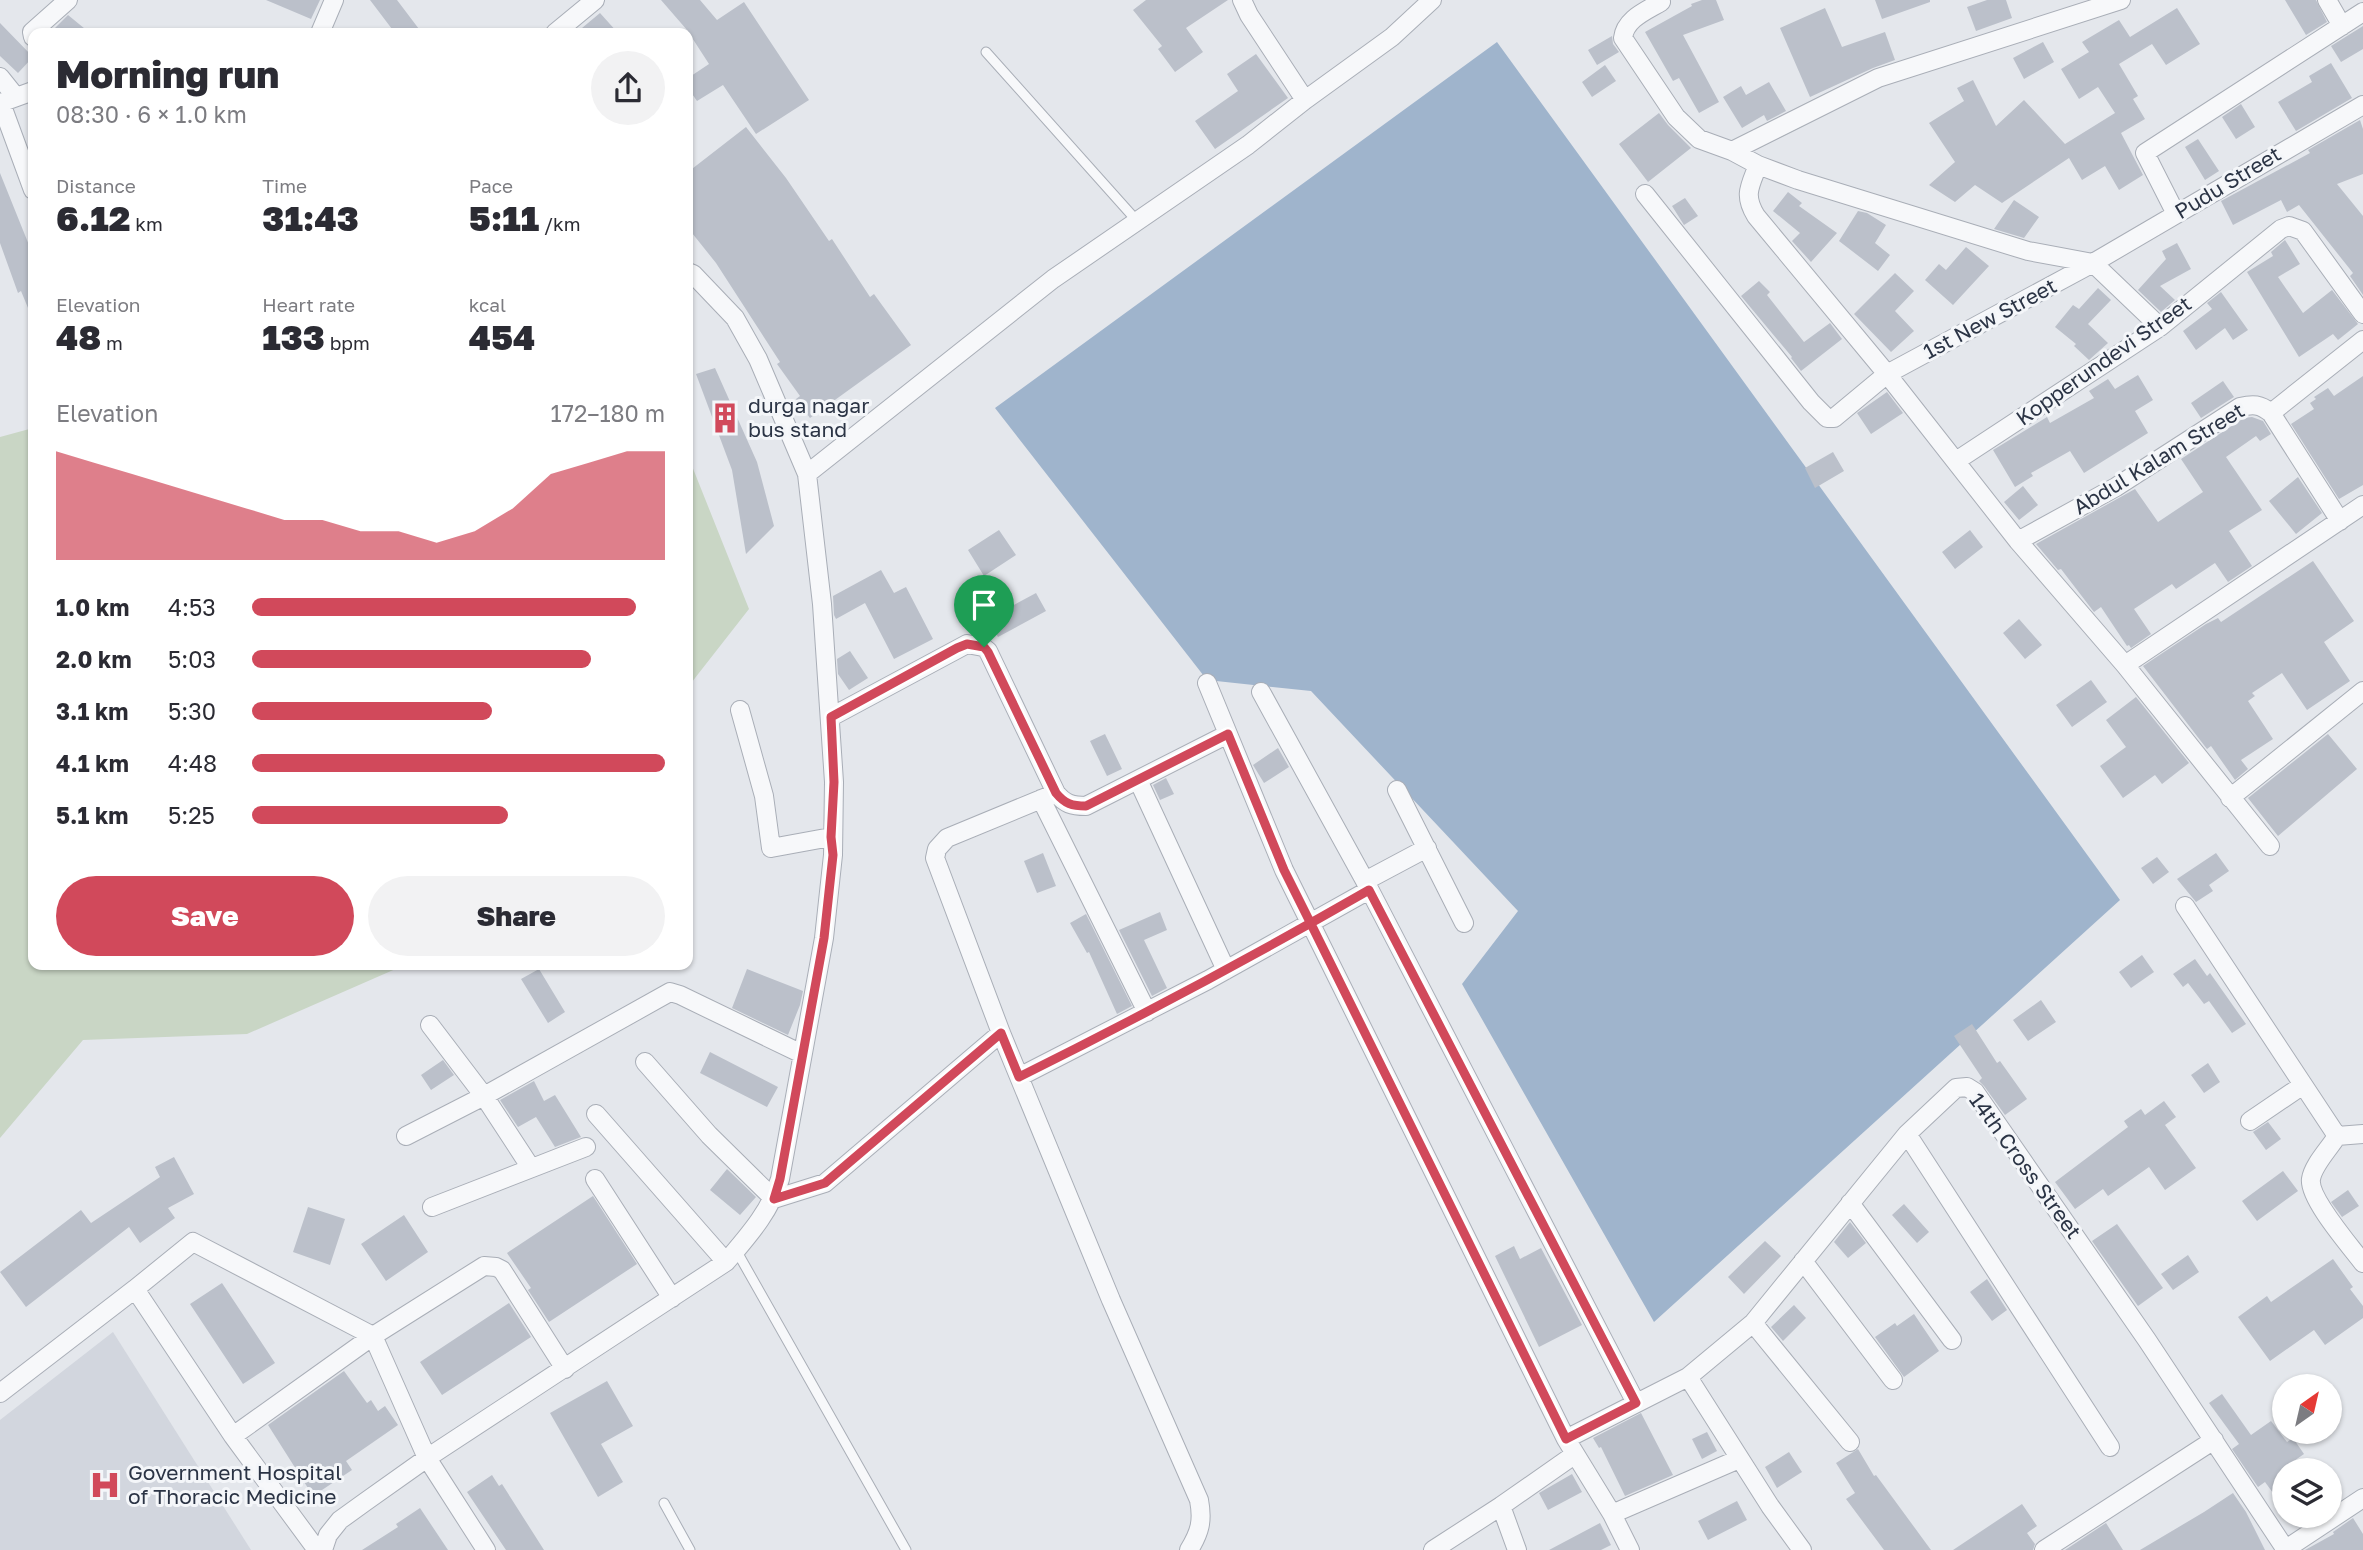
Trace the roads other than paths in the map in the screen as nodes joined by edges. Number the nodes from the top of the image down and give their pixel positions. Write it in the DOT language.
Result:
graph roads {
  1 [pos="68,0"];
  2 [pos="334,0"];
  3 [pos="595,0"];
  4 [pos="1242,0"];
  5 [pos="1432,0"];
  6 [pos="2121,0"];
  7 [pos="2327,0"];
  8 [pos="1662,1"];
  9 [pos="2363,12"];
  10 [pos="2342,26"];
  11 [pos="36,28"];
  12 [pos="322,28"];
  13 [pos="561,28"];
  14 [pos="986,52"];
  15 [pos="0,78"];
  16 [pos="12,98"];
  17 [pos="1305,100"];
  18 [pos="2363,105"];
  19 [pos="1732,151"];
  20 [pos="1758,165"];
  21 [pos="28,168"];
  22 [pos="1645,194"];
  23 [pos="2176,214"];
  24 [pos="1137,221"];
  25 [pos="2093,264"];
  26 [pos="693,275"];
  27 [pos="2363,314"];
  28 [pos="2160,327"];
  29 [pos="2363,340"];
  30 [pos="1888,374"];
  31 [pos="2271,413"];
  32 [pos="1956,461"];
  33 [pos="807,474"];
  34 [pos="2363,505"];
  35 [pos="2340,520"];
  36 [pos="2018,541"];
  37 [pos="2125,664"];
  38 [pos="1207,683"];
  39 [pos="2363,691"];
  40 [pos="1261,692"];
  41 [pos="740,710"];
  42 [pos="831,717"];
  43 [pos="1228,734"];
  44 [pos="1138,780"];
  45 [pos="1397,790"];
  46 [pos="1048,796"];
  47 [pos="2230,798"];
  48 [pos="831,837"];
  49 [pos="2270,846"];
  50 [pos="1427,848"];
  51 [pos="1367,886"];
  52 [pos="2185,905"];
  53 [pos="1464,923"];
  54 [pos="1311,924"];
  55 [pos="1226,970"];
  56 [pos="1147,1012"];
  57 [pos="429,1025"];
  58 [pos="1001,1033"];
  59 [pos="802,1054"];
  60 [pos="645,1062"];
  61 [pos="1019,1077"];
  62 [pos="2303,1085"];
  63 [pos="484,1096"];
  64 [pos="596,1114"];
  65 [pos="2250,1121"];
  66 [pos="1907,1134"];
  67 [pos="2363,1134"];
  68 [pos="406,1136"];
  69 [pos="2337,1136"];
  70 [pos="586,1147"];
  71 [pos="531,1168"];
  72 [pos="595,1178"];
  73 [pos="774,1199"];
  74 [pos="1850,1202"];
  75 [pos="432,1207"];
  76 [pos="731,1256"];
  77 [pos="1803,1261"];
  78 [pos="2363,1263"];
  79 [pos="135,1289"];
  80 [pos="672,1298"];
  81 [pos="1753,1323"];
  82 [pos="373,1336"];
  83 [pos="1952,1340"];
  84 [pos="565,1369"];
  85 [pos="1688,1377"];
  86 [pos="1893,1380"];
  87 [pos="0,1393"];
  88 [pos="1636,1403"];
  89 [pos="233,1436"];
  90 [pos="2214,1440"];
  91 [pos="1850,1442"];
  92 [pos="1570,1447"];
  93 [pos="2110,1447"];
  94 [pos="427,1458"];
  95 [pos="1740,1459"];
  96 [pos="2363,1498"];
  97 [pos="664,1503"];
  98 [pos="1502,1506"];
  99 [pos="1612,1514"];
  100 [pos="2286,1549"];
  101 [pos="317,1550"];
  102 [pos="323,1550"];
  103 [pos="486,1550"];
  104 [pos="690,1550"];
  105 [pos="906,1550"];
  106 [pos="1189,1550"];
  107 [pos="1433,1550"];
  108 [pos="1517,1550"];
  109 [pos="1630,1550"];
  110 [pos="1801,1550"];
  111 [pos="2044,1550"];
  1 -- 11 [label="street"];
  2 -- 12 [label="street"];
  3 -- 13 [label="street"];
  4 -- 17 [label="street"];
  5 -- 17 [label="street"];
  6 -- 19 [label="street"];
  7 -- 10 [label="street"];
  8 -- 19 [label="street"];
  9 -- 10 [label="street"];
  10 -- 23 [label="street"];
  14 -- 24 [label="lane"];
  15 -- 16 [label="street"];
  16 -- 21 [label="street"];
  17 -- 24 [label="street"];
  18 -- 23 [label="street, Pudu Street"];
  19 -- 20 [label="street"];
  20 -- 25 [label="street"];
  20 -- 30 [label="street"];
  22 -- 30 [label="street, 1st New Street"];
  23 -- 25 [label="street, Pudu Street"];
  24 -- 33 [label="street"];
  25 -- 28 [label="street"];
  25 -- 30 [label="street, 1st New Street"];
  26 -- 33 [label="street"];
  27 -- 28 [label="street, Kopperundevi Street"];
  28 -- 32 [label="street, Kopperundevi Street"];
  29 -- 31 [label="street, Abdul Kalam Street"];
  30 -- 32 [label="street"];
  31 -- 35 [label="street"];
  31 -- 36 [label="street, Abdul Kalam Street"];
  32 -- 36 [label="street"];
  33 -- 42 [label="street"];
  34 -- 35 [label="street"];
  35 -- 37 [label="street"];
  36 -- 37 [label="street"];
  37 -- 47 [label="street"];
  38 -- 43 [label="street"];
  39 -- 47 [label="street"];
  40 -- 51 [label="street"];
  41 -- 48 [label="street"];
  42 -- 46 [label="street"];
  42 -- 48 [label="street"];
  43 -- 44 [label="street"];
  43 -- 54 [label="street"];
  44 -- 46 [label="street"];
  44 -- 55 [label="street"];
  45 -- 50 [label="street"];
  46 -- 56 [label="street"];
  46 -- 58 [label="street"];
  47 -- 49 [label="street"];
  48 -- 59 [label="street"];
  50 -- 51 [label="street"];
  50 -- 53 [label="street"];
  51 -- 54 [label="street"];
  51 -- 88 [label="street"];
  52 -- 62 [label="street"];
  54 -- 55 [label="street"];
  54 -- 92 [label="street"];
  55 -- 56 [label="street"];
  56 -- 61 [label="street"];
  57 -- 63 [label="street"];
  58 -- 61 [label="street"];
  58 -- 73 [label="street"];
  59 -- 63 [label="street"];
  59 -- 73 [label="street"];
  60 -- 73 [label="street"];
  61 -- 106 [label="street"];
  62 -- 65 [label="street"];
  62 -- 69 [label="street"];
  63 -- 68 [label="street"];
  63 -- 71 [label="street"];
  64 -- 76 [label="street"];
  66 -- 74 [label="street, 14th Cross Street"];
  66 -- 90 [label="street, 14th Cross Street"];
  66 -- 93 [label="street"];
  67 -- 69 [label="street"];
  69 -- 78 [label="street"];
  70 -- 71 [label="street"];
  71 -- 75 [label="street"];
  72 -- 80 [label="street"];
  73 -- 76 [label="street"];
  74 -- 77 [label="street, 14th Cross Street"];
  74 -- 83 [label="street"];
  76 -- 80 [label="street"];
  76 -- 105 [label="lane"];
  77 -- 81 [label="street, 14th Cross Street"];
  77 -- 86 [label="street"];
  79 -- 82 [label="street"];
  79 -- 87 [label="street"];
  79 -- 89 [label="street"];
  80 -- 84 [label="street"];
  81 -- 85 [label="street, 14th Cross Street"];
  81 -- 91 [label="street"];
  82 -- 84 [label="street"];
  82 -- 89 [label="street"];
  82 -- 94 [label="street"];
  84 -- 94 [label="street"];
  85 -- 88 [label="street, 14th Cross Street"];
  85 -- 95 [label="street"];
  88 -- 92 [label="street, 14th Cross Street"];
  89 -- 101 [label="street"];
  90 -- 100 [label="street, 14th Cross Street"];
  90 -- 111 [label="street"];
  92 -- 98 [label="street, 14th Cross Street"];
  92 -- 99 [label="street"];
  94 -- 102 [label="street"];
  94 -- 103 [label="street"];
  95 -- 99 [label="street"];
  95 -- 110 [label="street"];
  96 -- 100 [label="street"];
  97 -- 104 [label="lane"];
  98 -- 107 [label="street, 14th Cross Street"];
  98 -- 108 [label="street"];
  99 -- 109 [label="street"];
}
